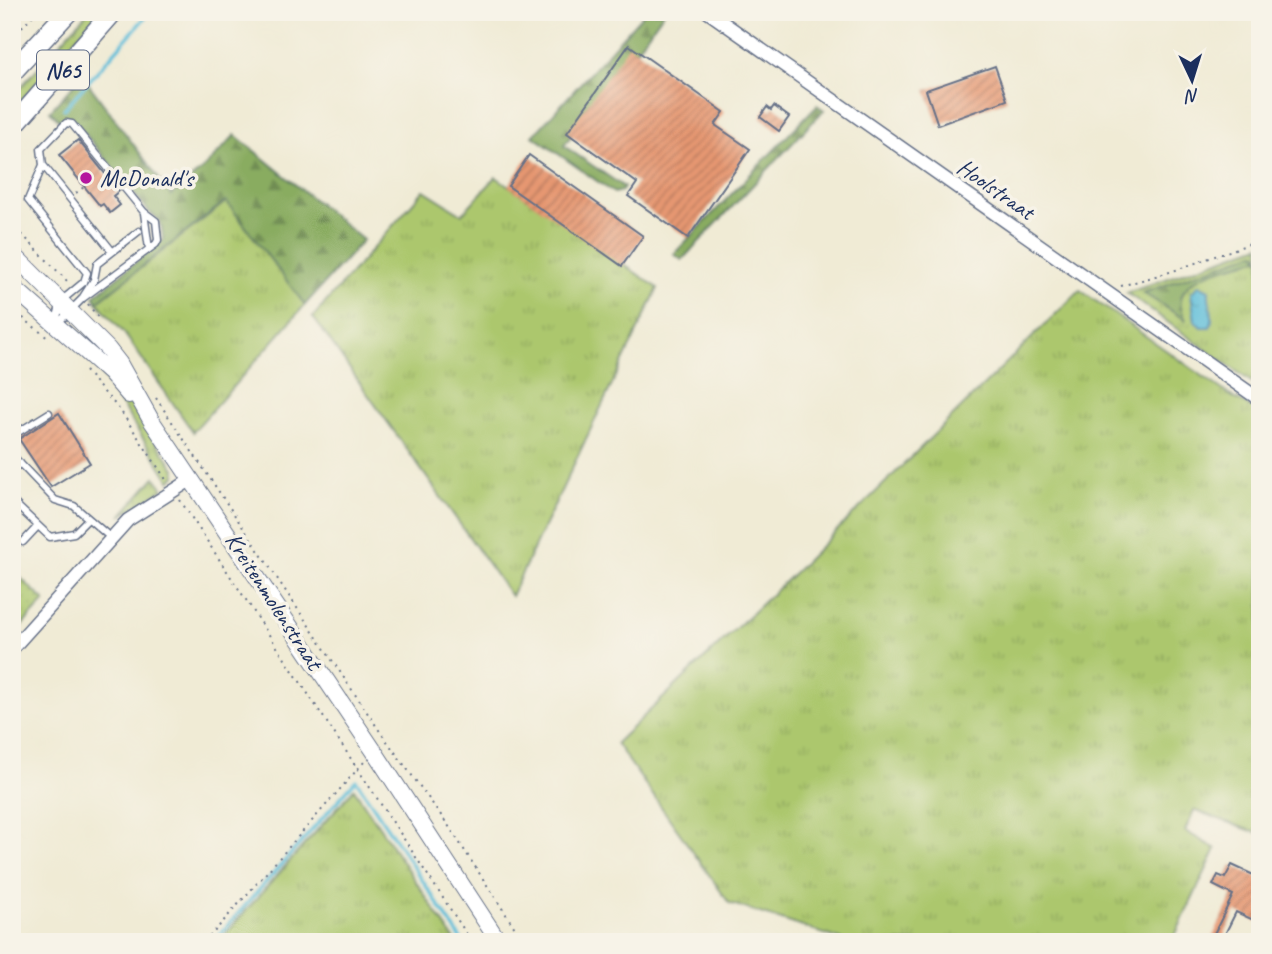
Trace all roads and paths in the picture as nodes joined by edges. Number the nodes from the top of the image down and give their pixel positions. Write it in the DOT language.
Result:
graph roads {
  1 [pos="36,12"];
  2 [pos="68,12"];
  3 [pos="113,12"];
  4 [pos="708,12"];
  5 [pos="12,37"];
  6 [pos="12,72"];
  7 [pos="12,127"];
  8 [pos="43,165"];
  9 [pos="139,232"];
  10 [pos="1260,240"];
  11 [pos="112,251"];
  12 [pos="12,253"];
  13 [pos="12,286"];
  14 [pos="1109,295"];
  15 [pos="83,298"];
  16 [pos="66,306"];
  17 [pos="12,309"];
  18 [pos="53,333"];
  19 [pos="84,370"];
  20 [pos="155,396"];
  21 [pos="1260,400"];
  22 [pos="49,413"];
  23 [pos="12,418"];
  24 [pos="151,420"];
  25 [pos="20,431"];
  26 [pos="12,436"];
  27 [pos="12,455"];
  28 [pos="20,463"];
  29 [pos="12,471"];
  30 [pos="192,479"];
  31 [pos="173,489"];
  32 [pos="12,501"];
  33 [pos="88,519"];
  34 [pos="38,526"];
  35 [pos="111,538"];
  36 [pos="23,541"];
  37 [pos="12,649"];
  38 [pos="374,751"];
  39 [pos="358,769"];
  40 [pos="205,942"];
  41 [pos="472,942"];
  42 [pos="499,942"];
  43 [pos="524,942"];
  1 -- 5 [label="path"];
  2 -- 6 [label="main road, N65"];
  3 -- 7 [label="main road, N65"];
  4 -- 14 [label="street, Hoolstraat"];
  8 -- 11 [label="lane"];
  8 -- 15 [label="lane"];
  8 -- 16 [label="lane"];
  9 -- 11 [label="lane"];
  10 -- 14 [label="path"];
  11 -- 15 [label="lane"];
  12 -- 16 [label="street, Kreitenmolenstraat"];
  13 -- 18 [label="street, Kreitenmolenstraat"];
  14 -- 21 [label="street, Hoolstraat"];
  15 -- 16 [label="lane"];
  16 -- 18 [label="lane"];
  16 -- 18 [label="lane"];
  16 -- 24 [label="street, Kreitenmolenstraat"];
  17 -- 18 [label="path"];
  18 -- 24 [label="street, Kreitenmolenstraat"];
  19 -- 31 [label="path, Kreitenmolenstraat"];
  20 -- 43 [label="path, Kreitenmolenstraat"];
  22 -- 25 [label="lane"];
  23 -- 25 [label="lane"];
  24 -- 30 [label="street, Kreitenmolenstraat"];
  25 -- 26 [label="lane"];
  27 -- 28 [label="lane"];
  28 -- 29 [label="lane"];
  28 -- 33 [label="lane"];
  30 -- 31 [label="street"];
  30 -- 38 [label="street, Kreitenmolenstraat"];
  31 -- 35 [label="street"];
  31 -- 39 [label="path, Kreitenmolenstraat"];
  32 -- 34 [label="lane"];
  33 -- 34 [label="lane"];
  33 -- 35 [label="lane"];
  34 -- 36 [label="lane"];
  35 -- 37 [label="street"];
  38 -- 39 [label="path"];
  38 -- 42 [label="street, Kreitenmolenstraat"];
  39 -- 40 [label="path"];
  39 -- 41 [label="path, Kreitenmolenstraat"];
}
